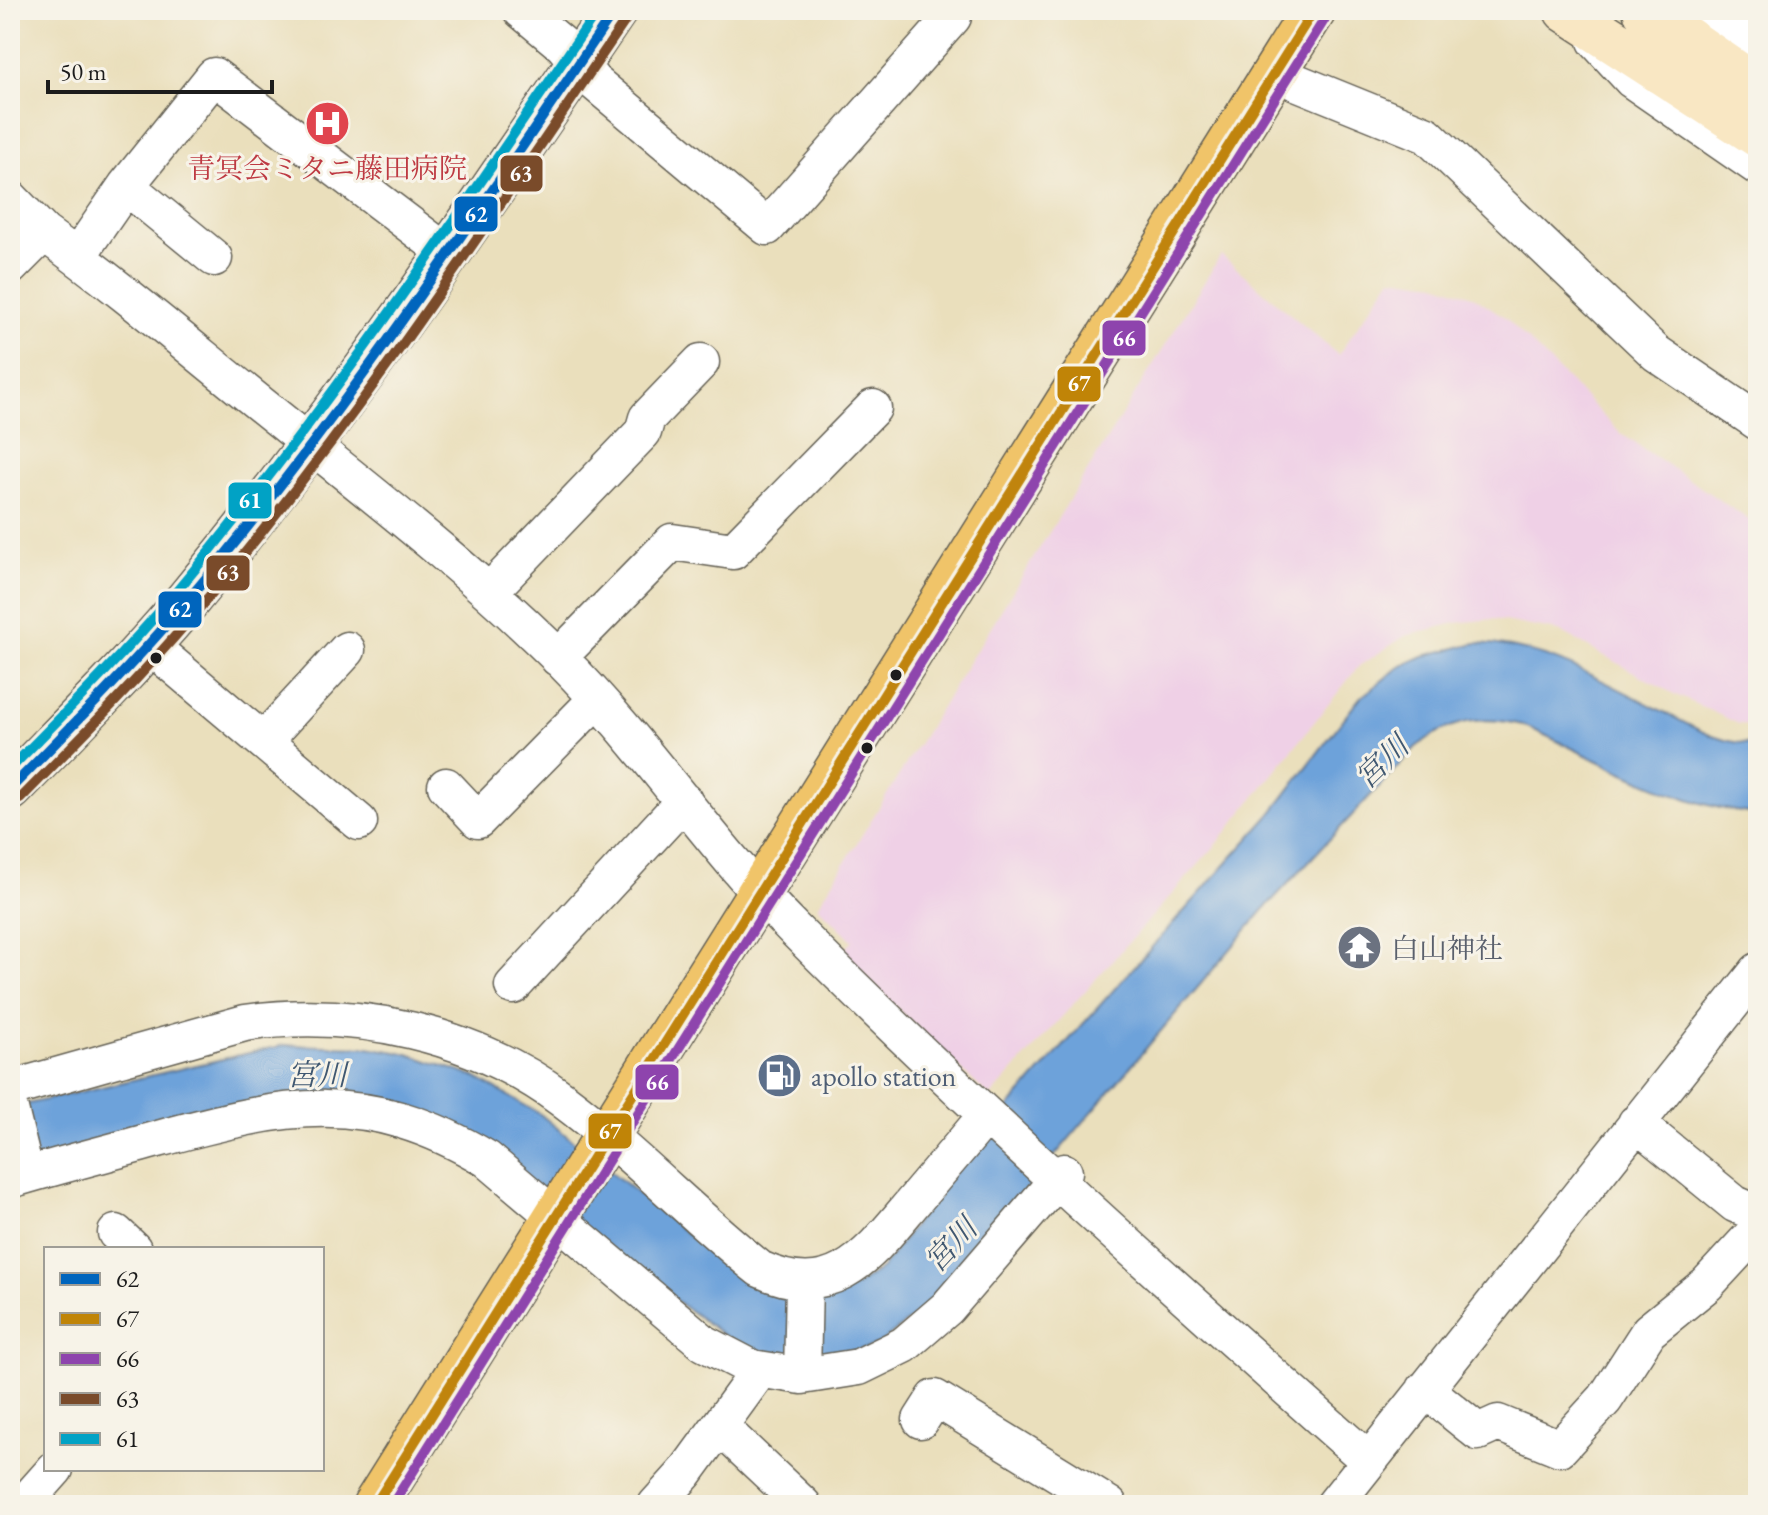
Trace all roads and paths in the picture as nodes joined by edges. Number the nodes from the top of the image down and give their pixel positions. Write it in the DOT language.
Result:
graph roads {
  1 [pos="521,10"];
  2 [pos="615,10"];
  3 [pos="1314,10"];
  4 [pos="1645,10"];
  5 [pos="1697,10"];
  6 [pos="1750,10"];
  7 [pos="1570,13"];
  8 [pos="953,17"];
  9 [pos="1758,18"];
  10 [pos="1758,50"];
  11 [pos="578,63"];
  12 [pos="1274,73"];
  13 [pos="1758,88"];
  14 [pos="1758,135"];
  15 [pos="1758,167"];
  16 [pos="126,186"];
  17 [pos="10,198"];
  18 [pos="44,233"];
  19 [pos="450,255"];
  20 [pos="77,257"];
  21 [pos="214,258"];
  22 [pos="10,267"];
  23 [pos="701,362"];
  24 [pos="873,408"];
  25 [pos="1758,422"];
  26 [pos="312,445"];
  27 [pos="490,591"];
  28 [pos="148,644"];
  29 [pos="347,650"];
  30 [pos="558,658"];
  31 [pos="597,699"];
  32 [pos="265,739"];
  33 [pos="446,786"];
  34 [pos="10,789"];
  35 [pos="684,801"];
  36 [pos="359,822"];
  37 [pos="760,893"];
  38 [pos="1758,971"];
  39 [pos="513,986"];
  40 [pos="10,1089"];
  41 [pos="10,1110"];
  42 [pos="989,1119"];
  43 [pos="1636,1123"];
  44 [pos="605,1139"];
  45 [pos="21,1175"];
  46 [pos="1055,1176"];
  47 [pos="558,1213"];
  48 [pos="1758,1214"];
  49 [pos="1758,1229"];
  50 [pos="804,1286"];
  51 [pos="760,1370"];
  52 [pos="802,1371"];
  53 [pos="1425,1389"];
  54 [pos="921,1420"];
  55 [pos="719,1426"];
  56 [pos="1368,1460"];
  57 [pos="53,1471"];
  58 [pos="23,1505"];
  59 [pos="375,1505"];
  60 [pos="656,1505"];
  61 [pos="803,1505"];
  62 [pos="1109,1505"];
  63 [pos="1334,1505"];
  1 -- 11 [label="street"];
  2 -- 11 [label="street"];
  3 -- 12 [label="main road"];
  4 -- 13 [label="main road"];
  5 -- 10 [label="street"];
  6 -- 9 [label="street"];
  7 -- 14 [label="main road"];
  7 -- 15 [label="street"];
  8 -- 11 [label="street"];
  11 -- 19 [label="street"];
  12 -- 25 [label="street"];
  12 -- 37 [label="main road"];
  16 -- 19 [label="street"];
  16 -- 20 [label="street"];
  16 -- 21 [label="street"];
  17 -- 18 [label="street"];
  18 -- 20 [label="street"];
  18 -- 22 [label="street"];
  19 -- 26 [label="street"];
  20 -- 26 [label="street"];
  23 -- 27 [label="street"];
  24 -- 30 [label="street"];
  26 -- 27 [label="street"];
  26 -- 28 [label="street"];
  27 -- 30 [label="street"];
  28 -- 32 [label="street"];
  28 -- 34 [label="street"];
  29 -- 32 [label="street"];
  30 -- 31 [label="street"];
  31 -- 33 [label="street"];
  31 -- 35 [label="street"];
  32 -- 36 [label="street"];
  35 -- 37 [label="street"];
  35 -- 39 [label="street"];
  37 -- 42 [label="street"];
  37 -- 44 [label="main road"];
  38 -- 43 [label="street"];
  40 -- 44 [label="street"];
  41 -- 45 [label="street"];
  42 -- 46 [label="street"];
  42 -- 50 [label="street"];
  43 -- 48 [label="street"];
  43 -- 53 [label="street"];
  44 -- 47 [label="main road"];
  44 -- 50 [label="street"];
  45 -- 47 [label="street"];
  46 -- 52 [label="street"];
  46 -- 56 [label="street"];
  47 -- 51 [label="street"];
  47 -- 59 [label="main road"];
  49 -- 53 [label="street"];
  50 -- 52 [label="street"];
  51 -- 52 [label="street"];
  51 -- 55 [label="street"];
  53 -- 56 [label="street"];
  54 -- 62 [label="street"];
  55 -- 60 [label="street"];
  55 -- 61 [label="street"];
  56 -- 63 [label="street"];
  57 -- 58 [label="street"];
}
